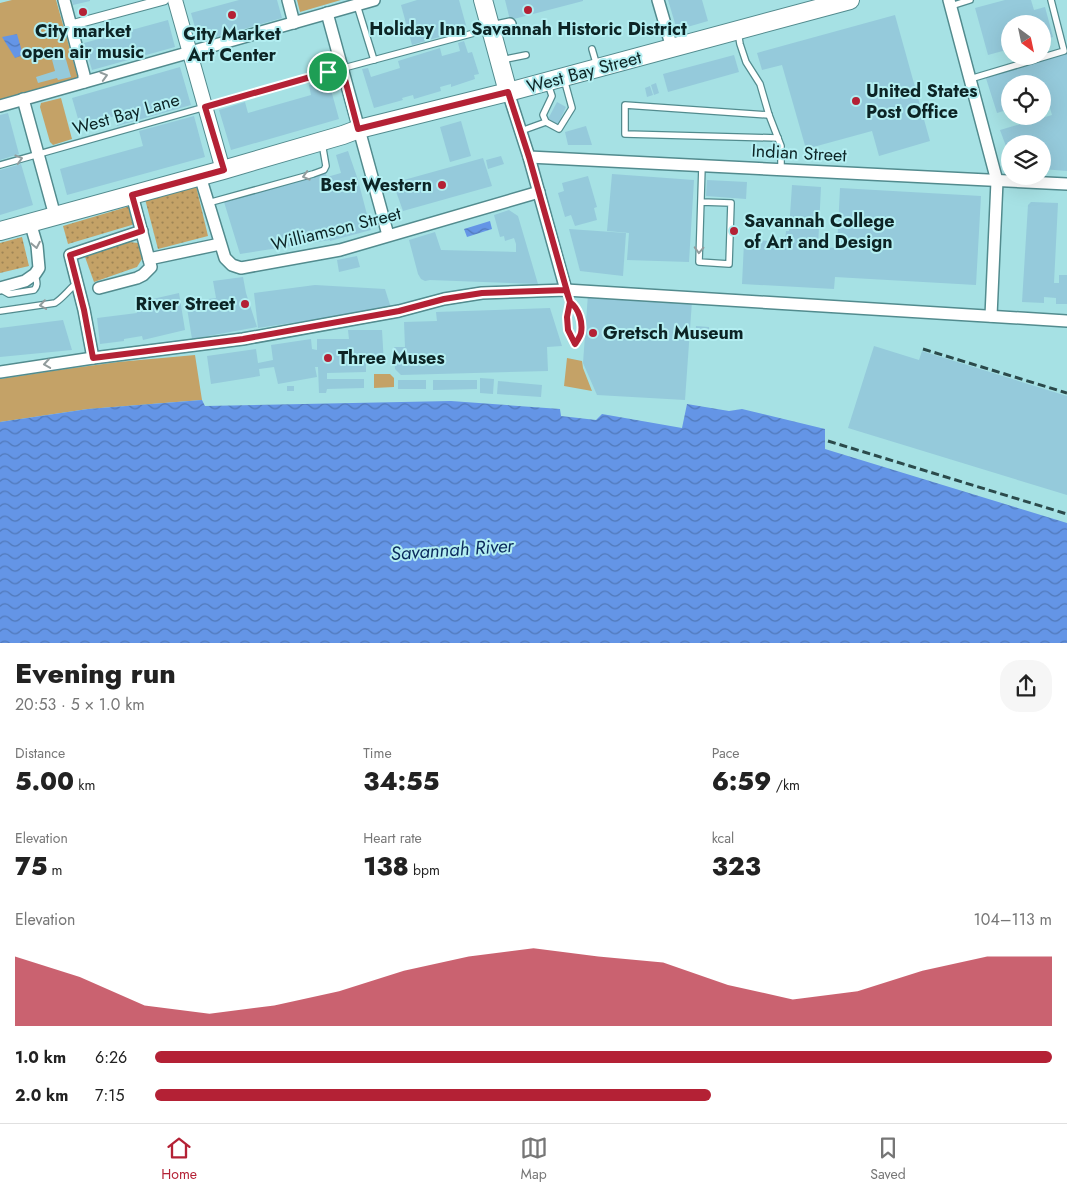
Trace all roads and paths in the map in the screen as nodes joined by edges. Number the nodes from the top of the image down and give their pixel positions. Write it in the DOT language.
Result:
graph roads {
  1 [pos="64,0"];
  2 [pos="164,0"];
  3 [pos="175,0"];
  4 [pos="288,0"];
  5 [pos="374,0"];
  6 [pos="483,0"];
  7 [pos="658,0"];
  8 [pos="850,0"];
  9 [pos="970,0"];
  10 [pos="1051,0"];
  11 [pos="357,2"];
  12 [pos="950,3"];
  13 [pos="327,13"];
  14 [pos="294,22"];
  15 [pos="510,24"];
  16 [pos="71,25"];
  17 [pos="491,28"];
  18 [pos="738,30"];
  19 [pos="672,48"];
  20 [pos="592,49"];
  21 [pos="190,52"];
  22 [pos="526,55"];
  23 [pos="374,60"];
  24 [pos="500,61"];
  25 [pos="342,68"];
  26 [pos="597,68"];
  27 [pos="555,79"];
  28 [pos="970,79"];
  29 [pos="84,82"];
  30 [pos="508,92"];
  31 [pos="23,99"];
  32 [pos="0,106"];
  33 [pos="205,107"];
  34 [pos="769,115"];
  35 [pos="546,122"];
  36 [pos="358,129"];
  37 [pos="520,131"];
  38 [pos="778,138"];
  39 [pos="322,141"];
  40 [pos="38,154"];
  41 [pos="529,157"];
  42 [pos="0,165"];
  43 [pos="702,166"];
  44 [pos="224,170"];
  45 [pos="781,170"];
  46 [pos="200,176"];
  47 [pos="997,181"];
  48 [pos="1067,184"];
  49 [pos="539,192"];
  50 [pos="132,195"];
  51 [pos="701,202"];
  52 [pos="208,203"];
  53 [pos="55,216"];
  54 [pos="30,222"];
  55 [pos="0,231"];
  56 [pos="142,231"];
  57 [pos="388,236"];
  58 [pos="220,244"];
  59 [pos="149,260"];
  60 [pos="77,283"];
  61 [pos="99,288"];
  62 [pos="0,289"];
  63 [pos="566,290"];
  64 [pos="570,302"];
  65 [pos="0,311"];
  66 [pos="991,316"];
  67 [pos="1067,321"];
  68 [pos="93,358"];
  69 [pos="0,372"];
  1 -- 16 [label="street"];
  2 -- 16 [label="street"];
  3 -- 21 [label="street"];
  4 -- 14 [label="street"];
  5 -- 11 [label="street"];
  6 -- 17 [label="main road"];
  7 -- 19 [label="street"];
  8 -- 18 [label="main road, West Bay Street"];
  9 -- 12 [label="lane"];
  10 -- 28 [label="lane"];
  11 -- 13 [label="street"];
  11 -- 23 [label="lane"];
  12 -- 28 [label="street"];
  13 -- 14 [label="street"];
  13 -- 25 [label="street"];
  14 -- 21 [label="street"];
  15 -- 17 [label="street"];
  16 -- 29 [label="street"];
  17 -- 23 [label="lane, West Bay Lane"];
  17 -- 24 [label="main road"];
  18 -- 19 [label="main road, West Bay Street"];
  18 -- 34 [label="lane"];
  19 -- 26 [label="main road, West Bay Street"];
  20 -- 26 [label="lane"];
  29 -- 21 [label="street, one-way"];
  21 -- 33 [label="street"];
  22 -- 24 [label="lane"];
  23 -- 25 [label="lane, West Bay Lane"];
  24 -- 30 [label="main road"];
  25 -- 33 [label="lane, West Bay Lane"];
  25 -- 36 [label="street"];
  26 -- 27 [label="main road, West Bay Street"];
  27 -- 30 [label="main road, West Bay Street"];
  27 -- 35 [label="lane"];
  27 -- 35 [label="lane"];
  28 -- 47 [label="street"];
  29 -- 31 [label="street"];
  30 -- 36 [label="main road, West Bay Street"];
  30 -- 37 [label="street"];
  31 -- 32 [label="street"];
  31 -- 40 [label="street"];
  33 -- 40 [label="lane, West Bay Lane"];
  33 -- 44 [label="street"];
  34 -- 38 [label="lane"];
  34 -- 38 [label="lane"];
  35 -- 37 [label="lane"];
  36 -- 39 [label="main road, West Bay Street"];
  36 -- 57 [label="street"];
  37 -- 41 [label="street"];
  38 -- 45 [label="lane"];
  39 -- 44 [label="main road, West Bay Street"];
  39 -- 52 [label="lane, one-way"];
  42 -- 40 [label="lane, West Bay Lane, one-way"];
  40 -- 53 [label="street"];
  41 -- 43 [label="street, Indian Street"];
  41 -- 49 [label="street"];
  43 -- 45 [label="street, Indian Street"];
  43 -- 51 [label="lane"];
  44 -- 46 [label="main road, West Bay Street"];
  45 -- 47 [label="street, Indian Street"];
  46 -- 50 [label="main road, West Bay Street"];
  46 -- 52 [label="street, Williamson Street"];
  47 -- 48 [label="street, Indian Street"];
  47 -- 66 [label="street"];
  49 -- 57 [label="street, Williamson Street"];
  49 -- 63 [label="street"];
  50 -- 53 [label="main road, West Bay Street"];
  50 -- 56 [label="street"];
  51 -- 51 [label="lane, one-way"];
  52 -- 58 [label="street, Williamson Street"];
  53 -- 54 [label="main road, West Bay Street"];
  54 -- 55 [label="main road, West Bay Street"];
  54 -- 62 [label="street, one-way"];
  56 -- 59 [label="street"];
  56 -- 60 [label="street"];
  57 -- 58 [label="street, Williamson Street"];
  58 -- 59 [label="street"];
  59 -- 61 [label="street"];
  60 -- 65 [label="lane, one-way"];
  60 -- 68 [label="street"];
  63 -- 64 [label="lane"];
  63 -- 66 [label="street"];
  63 -- 68 [label="street"];
  64 -- 64 [label="lane"];
  66 -- 67 [label="street"];
  68 -- 69 [label="street, one-way"];
}
